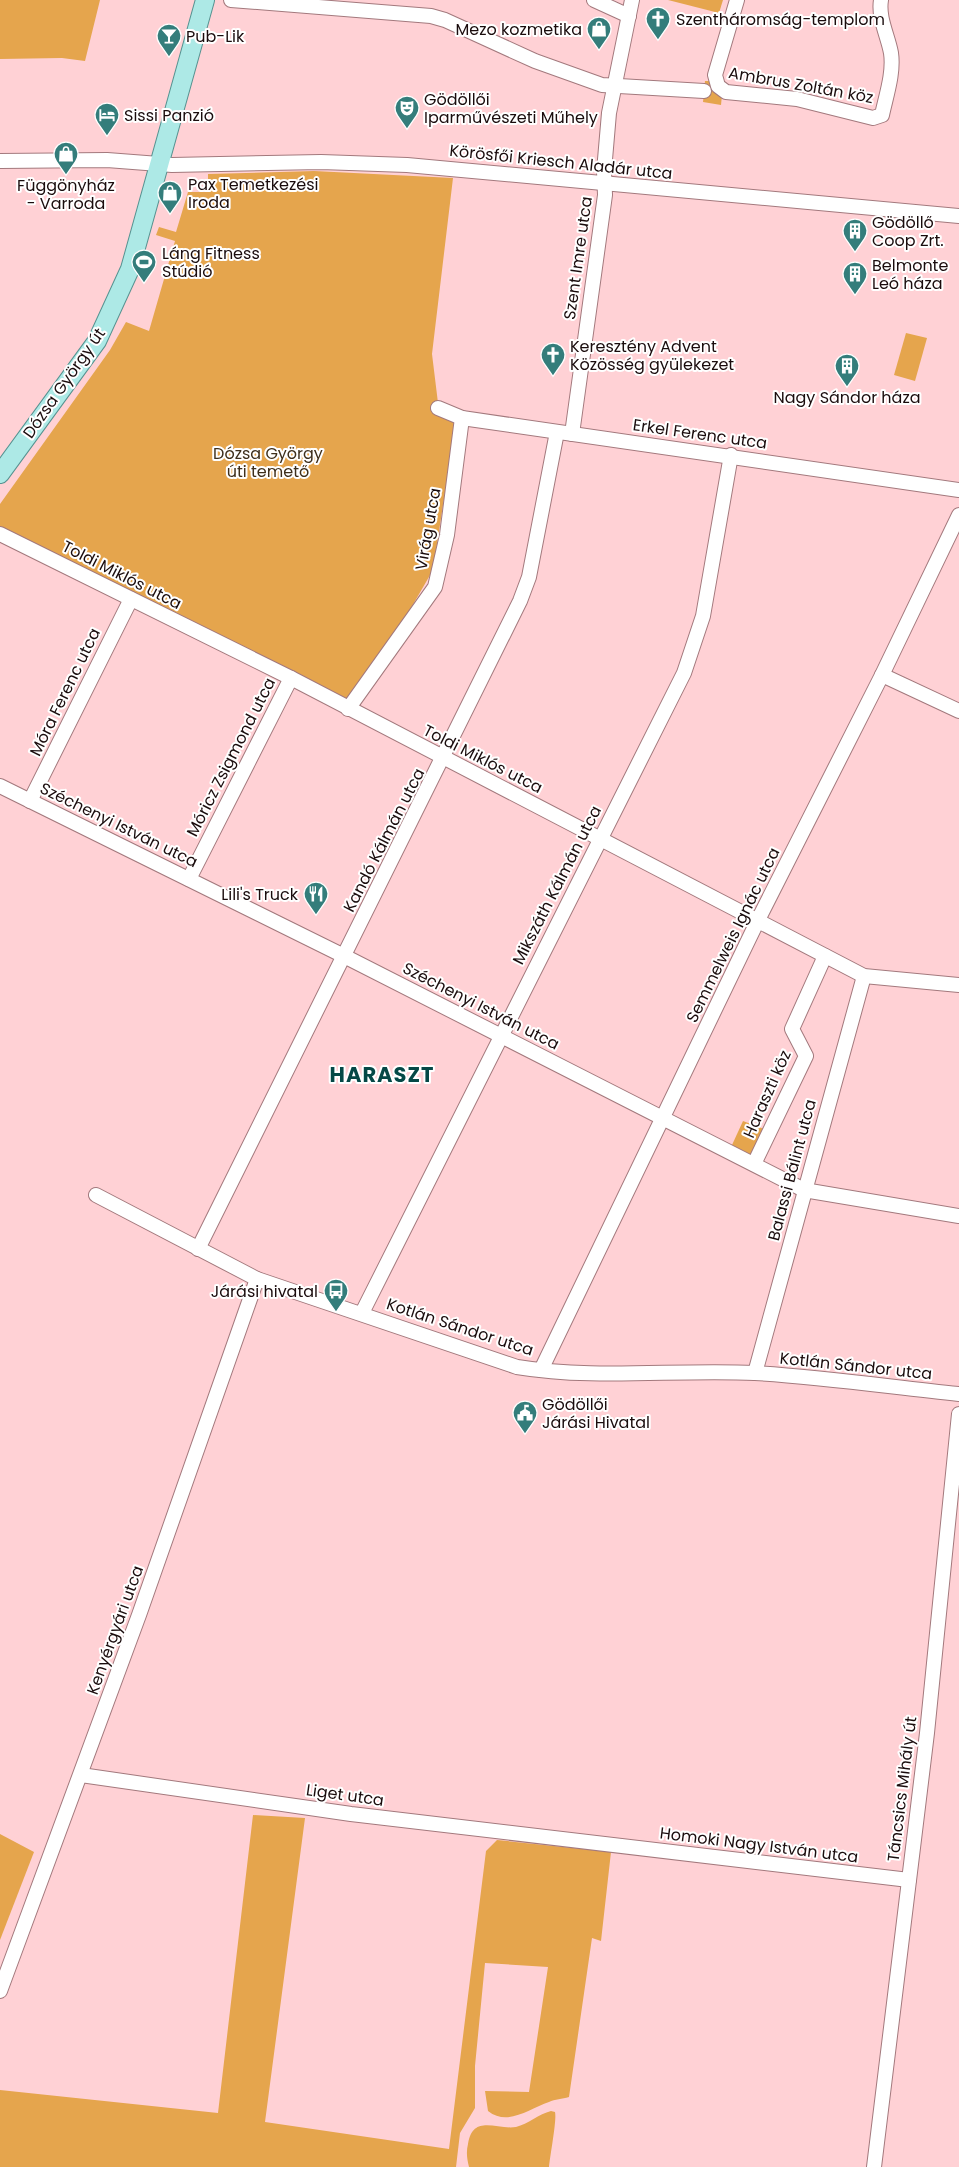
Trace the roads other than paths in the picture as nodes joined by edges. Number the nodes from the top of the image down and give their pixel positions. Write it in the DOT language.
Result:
graph roads {
  1 [pos="206,0"];
  2 [pos="231,0"];
  3 [pos="594,0"];
  4 [pos="632,0"];
  5 [pos="737,0"];
  6 [pos="881,0"];
  7 [pos="629,16"];
  8 [pos="614,87"];
  9 [pos="704,91"];
  10 [pos="0,161"];
  11 [pos="159,163"];
  12 [pos="605,184"];
  13 [pos="959,216"];
  14 [pos="438,408"];
  15 [pos="462,418"];
  16 [pos="557,432"];
  17 [pos="572,434"];
  18 [pos="730,455"];
  19 [pos="2,467"];
  20 [pos="959,490"];
  21 [pos="959,515"];
  22 [pos="0,534"];
  23 [pos="131,599"];
  24 [pos="882,675"];
  25 [pos="291,678"];
  26 [pos="348,709"];
  27 [pos="959,711"];
  28 [pos="444,759"];
  29 [pos="0,786"];
  30 [pos="30,801"];
  31 [pos="601,838"];
  32 [pos="189,879"];
  33 [pos="758,920"];
  34 [pos="344,956"];
  35 [pos="825,956"];
  36 [pos="864,976"];
  37 [pos="959,985"];
  38 [pos="500,1036"];
  39 [pos="664,1118"];
  40 [pos="754,1164"];
  41 [pos="804,1190"];
  42 [pos="96,1195"];
  43 [pos="959,1216"];
  44 [pos="198,1248"];
  45 [pos="257,1279"];
  46 [pos="362,1313"];
  47 [pos="541,1370"];
  48 [pos="755,1373"];
  49 [pos="959,1394"];
  50 [pos="959,1414"];
  51 [pos="81,1775"];
  52 [pos="606,1844"];
  53 [pos="909,1880"];
  54 [pos="0,1991"];
  55 [pos="874,2167"];
  1 -- 11 [label="main road, Dózsa György út"];
  2 -- 8 [label="street"];
  3 -- 7 [label="street"];
  4 -- 7 [label="street, Szent Imre utca"];
  5 -- 6 [label="street, Ambrus Zoltán köz"];
  7 -- 8 [label="street, Szent Imre utca"];
  8 -- 9 [label="street"];
  8 -- 12 [label="street, Szent Imre utca"];
  10 -- 11 [label="street, Körösfői Kriesch Aladár utca"];
  11 -- 12 [label="street, Körösfői Kriesch Aladár utca"];
  11 -- 19 [label="main road, Dózsa György út"];
  12 -- 13 [label="street, Körösfői Kriesch Aladár utca"];
  12 -- 17 [label="street, Szent Imre utca"];
  14 -- 15 [label="street, Erkel Ferenc utca"];
  15 -- 16 [label="street, Erkel Ferenc utca"];
  15 -- 26 [label="street, Virág utca"];
  16 -- 17 [label="street, Erkel Ferenc utca"];
  16 -- 28 [label="street, Kandó Kálmán utca"];
  17 -- 18 [label="street, Erkel Ferenc utca"];
  18 -- 20 [label="street, Erkel Ferenc utca"];
  18 -- 31 [label="street, Mikszáth Kálmán utca"];
  21 -- 24 [label="street, Semmelweis Ignác utca"];
  22 -- 23 [label="street, Toldi Miklós utca"];
  23 -- 25 [label="street, Toldi Miklós utca"];
  23 -- 30 [label="street, Móra Ferenc utca"];
  24 -- 27 [label="street"];
  24 -- 33 [label="street, Semmelweis Ignác utca"];
  25 -- 26 [label="street, Toldi Miklós utca"];
  25 -- 32 [label="street, Móricz Zsigmond utca"];
  26 -- 28 [label="street, Toldi Miklós utca"];
  28 -- 31 [label="street, Toldi Miklós utca"];
  28 -- 34 [label="street, Kandó Kálmán utca"];
  29 -- 30 [label="street, Széchenyi István utca"];
  30 -- 32 [label="street, Széchenyi István utca"];
  31 -- 33 [label="street, Toldi Miklós utca"];
  31 -- 38 [label="street, Mikszáth Kálmán utca"];
  32 -- 34 [label="street, Széchenyi István utca"];
  33 -- 35 [label="street, Toldi Miklós utca"];
  33 -- 39 [label="street, Semmelweis Ignác utca"];
  34 -- 38 [label="street, Széchenyi István utca"];
  34 -- 44 [label="street, Kandó Kálmán utca"];
  35 -- 36 [label="street, Toldi Miklós utca"];
  35 -- 40 [label="street, Haraszti köz"];
  36 -- 37 [label="street, Toldi Miklós utca"];
  36 -- 41 [label="street, Balassi Bálint utca"];
  38 -- 39 [label="street, Széchenyi István utca"];
  38 -- 46 [label="street, Mikszáth Kálmán utca"];
  39 -- 40 [label="street, Széchenyi István utca"];
  39 -- 47 [label="street, Semmelweis Ignác utca"];
  40 -- 41 [label="street, Széchenyi István utca"];
  41 -- 43 [label="street, Széchenyi István utca"];
  41 -- 48 [label="street, Balassi Bálint utca"];
  42 -- 44 [label="street, Kotlán Sándor utca"];
  44 -- 45 [label="street, Kotlán Sándor utca"];
  45 -- 46 [label="street, Kotlán Sándor utca"];
  45 -- 51 [label="street, Kenyérgyári utca"];
  46 -- 47 [label="street, Kotlán Sándor utca"];
  47 -- 48 [label="street, Kotlán Sándor utca"];
  48 -- 49 [label="street, Kotlán Sándor utca"];
  50 -- 53 [label="street, Táncsics Mihály út"];
  51 -- 52 [label="street, Liget utca"];
  51 -- 54 [label="street, Kenyérgyári utca"];
  52 -- 53 [label="street, Homoki Nagy István utca"];
  53 -- 55 [label="street, Táncsics Mihály út"];
}
